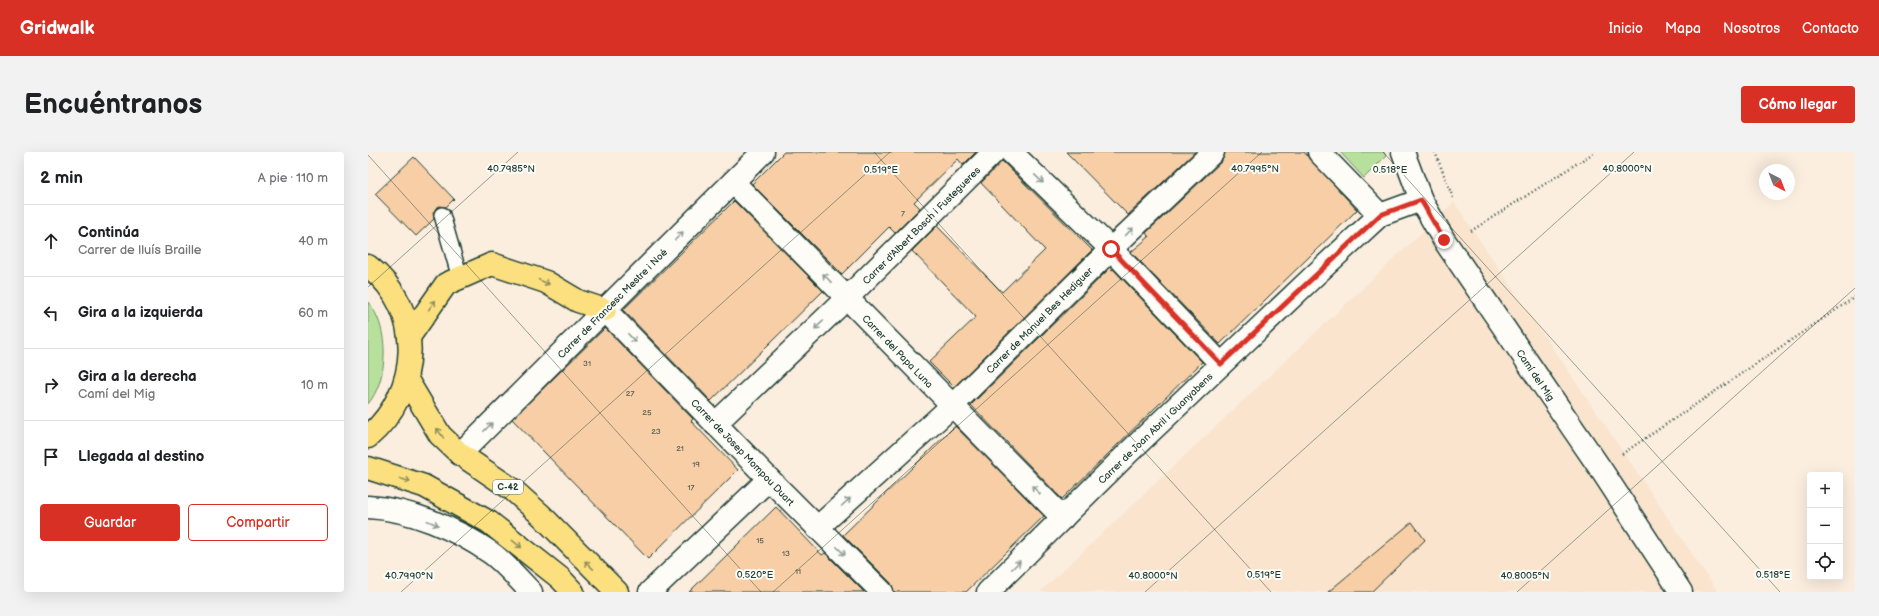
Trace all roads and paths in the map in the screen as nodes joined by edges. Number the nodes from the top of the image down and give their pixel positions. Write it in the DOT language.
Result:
graph roads {
  1 [pos="764,152"];
  2 [pos="994,152"];
  3 [pos="1011,152"];
  4 [pos="1213,152"];
  5 [pos="1319,152"];
  6 [pos="1403,152"];
  7 [pos="1436,152"];
  8 [pos="1595,152"];
  9 [pos="733,182"];
  10 [pos="1421,200"];
  11 [pos="1454,202"];
  12 [pos="442,215"];
  13 [pos="1380,215"];
  14 [pos="1444,240"];
  15 [pos="1111,249"];
  16 [pos="368,266"];
  17 [pos="460,278"];
  18 [pos="1855,297"];
  19 [pos="847,298"];
  20 [pos="605,310"];
  21 [pos="409,337"];
  22 [pos="1221,364"];
  23 [pos="406,380"];
  24 [pos="952,406"];
  25 [pos="716,424"];
  26 [pos="368,437"];
  27 [pos="460,454"];
  28 [pos="368,468"];
  29 [pos="1602,471"];
  30 [pos="769,479"];
  31 [pos="368,507"];
  32 [pos="1063,518"];
  33 [pos="817,528"];
  34 [pos="531,592"];
  35 [pos="573,592"];
  36 [pos="617,592"];
  37 [pos="650,592"];
  38 [pos="882,592"];
  39 [pos="988,592"];
  40 [pos="1681,592"];
  1 -- 9 [label="street, Carrer de Francesc Mestre i Noé"];
  2 -- 19 [label="street, Carrer d'Albert Bosch i Fustegueres"];
  3 -- 15 [label="street, one-way"];
  15 -- 4 [label="street, Carrer de Manuel Bes Hediguer, one-way"];
  5 -- 13 [label="street"];
  6 -- 10 [label="street, Camí del Mig"];
  7 -- 11 [label="path"];
  8 -- 14 [label="path"];
  19 -- 9 [label="street, Carrer del Papa Luna, one-way"];
  20 -- 9 [label="street, Carrer de Francesc Mestre i Noé, one-way"];
  10 -- 13 [label="street, Carrer de Joan Abril i Guanyabens"];
  10 -- 14 [label="street, Camí del Mig"];
  12 -- 17 [label="lane"];
  13 -- 22 [label="street, Carrer de Joan Abril i Guanyabens"];
  14 -- 29 [label="street, Camí del Mig"];
  15 -- 22 [label="street"];
  15 -- 24 [label="street, Carrer de Manuel Bes Hediguer"];
  16 -- 21 [label="main road"];
  17 -- 20 [label="main road, one-way"];
  21 -- 17 [label="main road, one-way"];
  18 -- 29 [label="path"];
  19 -- 24 [label="street, Carrer del Papa Luna"];
  19 -- 25 [label="street, Carrer d'Albert Bosch i Fustegueres, one-way"];
  20 -- 25 [label="street, Carrer de Josep Mompou Duart, one-way"];
  27 -- 20 [label="street, Carrer de Francesc Mestre i Noé, one-way"];
  21 -- 23 [label="main road"];
  22 -- 32 [label="street, Carrer de Joan Abril i Guanyabens"];
  23 -- 26 [label="main road"];
  27 -- 23 [label="main road, C-42, one-way"];
  32 -- 24 [label="street, Carrer del Papa Luna, one-way"];
  33 -- 24 [label="street, Carrer de Manuel Bes Hediguer, one-way"];
  25 -- 30 [label="street, Carrer de Josep Mompou Duart"];
  36 -- 27 [label="main road, C-42, one-way"];
  28 -- 35 [label="main road, one-way"];
  29 -- 40 [label="street, Camí del Mig"];
  30 -- 33 [label="street, Carrer de Josep Mompou Duart"];
  30 -- 37 [label="street"];
  31 -- 34 [label="street, one-way"];
  39 -- 32 [label="street, Carrer de Joan Abril i Guanyabens, one-way"];
  33 -- 38 [label="street, Carrer de Josep Mompou Duart, one-way"];
}
